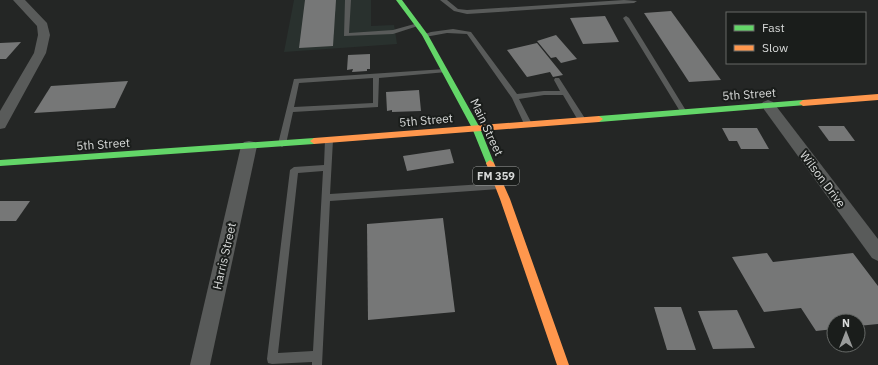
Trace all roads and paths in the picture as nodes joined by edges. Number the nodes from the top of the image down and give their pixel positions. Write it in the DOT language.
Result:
graph roads {
  1 [pos="20,0"];
  2 [pos="348,0"];
  3 [pos="399,0"];
  4 [pos="443,0"];
  5 [pos="634,1"];
  6 [pos="626,18"];
  7 [pos="418,26"];
  8 [pos="425,35"];
  9 [pos="445,71"];
  10 [pos="376,76"];
  11 [pos="557,80"];
  12 [pos="566,93"];
  13 [pos="515,97"];
  14 [pos="878,97"];
  15 [pos="768,104"];
  16 [pos="290,110"];
  17 [pos="683,111"];
  18 [pos="582,120"];
  19 [pos="0,122"];
  20 [pos="528,124"];
  21 [pos="476,128"];
  22 [pos="329,140"];
  23 [pos="282,144"];
  24 [pos="249,146"];
  25 [pos="0,163"];
  26 [pos="328,168"];
  27 [pos="500,186"];
  28 [pos="326,198"];
  29 [pos="878,253"];
  30 [pos="318,360"];
  31 [pos="200,365"];
  32 [pos="563,365"];
  1 -- 19 [label="street"];
  2 -- 7 [label="lane"];
  3 -- 7 [label="street, Main Street / FM 359"];
  4 -- 5 [label="lane"];
  6 -- 17 [label="lane"];
  7 -- 8 [label="street, Main Street / FM 359"];
  8 -- 9 [label="street, Main Street / FM 359"];
  8 -- 13 [label="lane"];
  9 -- 10 [label="lane"];
  9 -- 21 [label="street, Main Street / FM 359"];
  10 -- 16 [label="lane"];
  10 -- 16 [label="lane"];
  11 -- 12 [label="lane"];
  12 -- 13 [label="lane"];
  12 -- 18 [label="lane"];
  13 -- 20 [label="lane"];
  14 -- 15 [label="street, 5th Street"];
  15 -- 17 [label="street, 5th Street"];
  15 -- 29 [label="street, Wilson Drive"];
  16 -- 23 [label="lane"];
  17 -- 18 [label="street, 5th Street"];
  18 -- 20 [label="street, 5th Street"];
  20 -- 21 [label="street, 5th Street"];
  21 -- 22 [label="street, 5th Street"];
  21 -- 27 [label="street, Main Street / FM 359"];
  22 -- 23 [label="street, 5th Street"];
  22 -- 26 [label="lane"];
  23 -- 24 [label="street, 5th Street"];
  24 -- 25 [label="street, 5th Street"];
  24 -- 31 [label="street, Harris Street"];
  26 -- 28 [label="lane"];
  26 -- 30 [label="lane"];
  27 -- 28 [label="lane"];
  27 -- 32 [label="street, Main Street / FM 359"];
  28 -- 30 [label="lane"];
}
